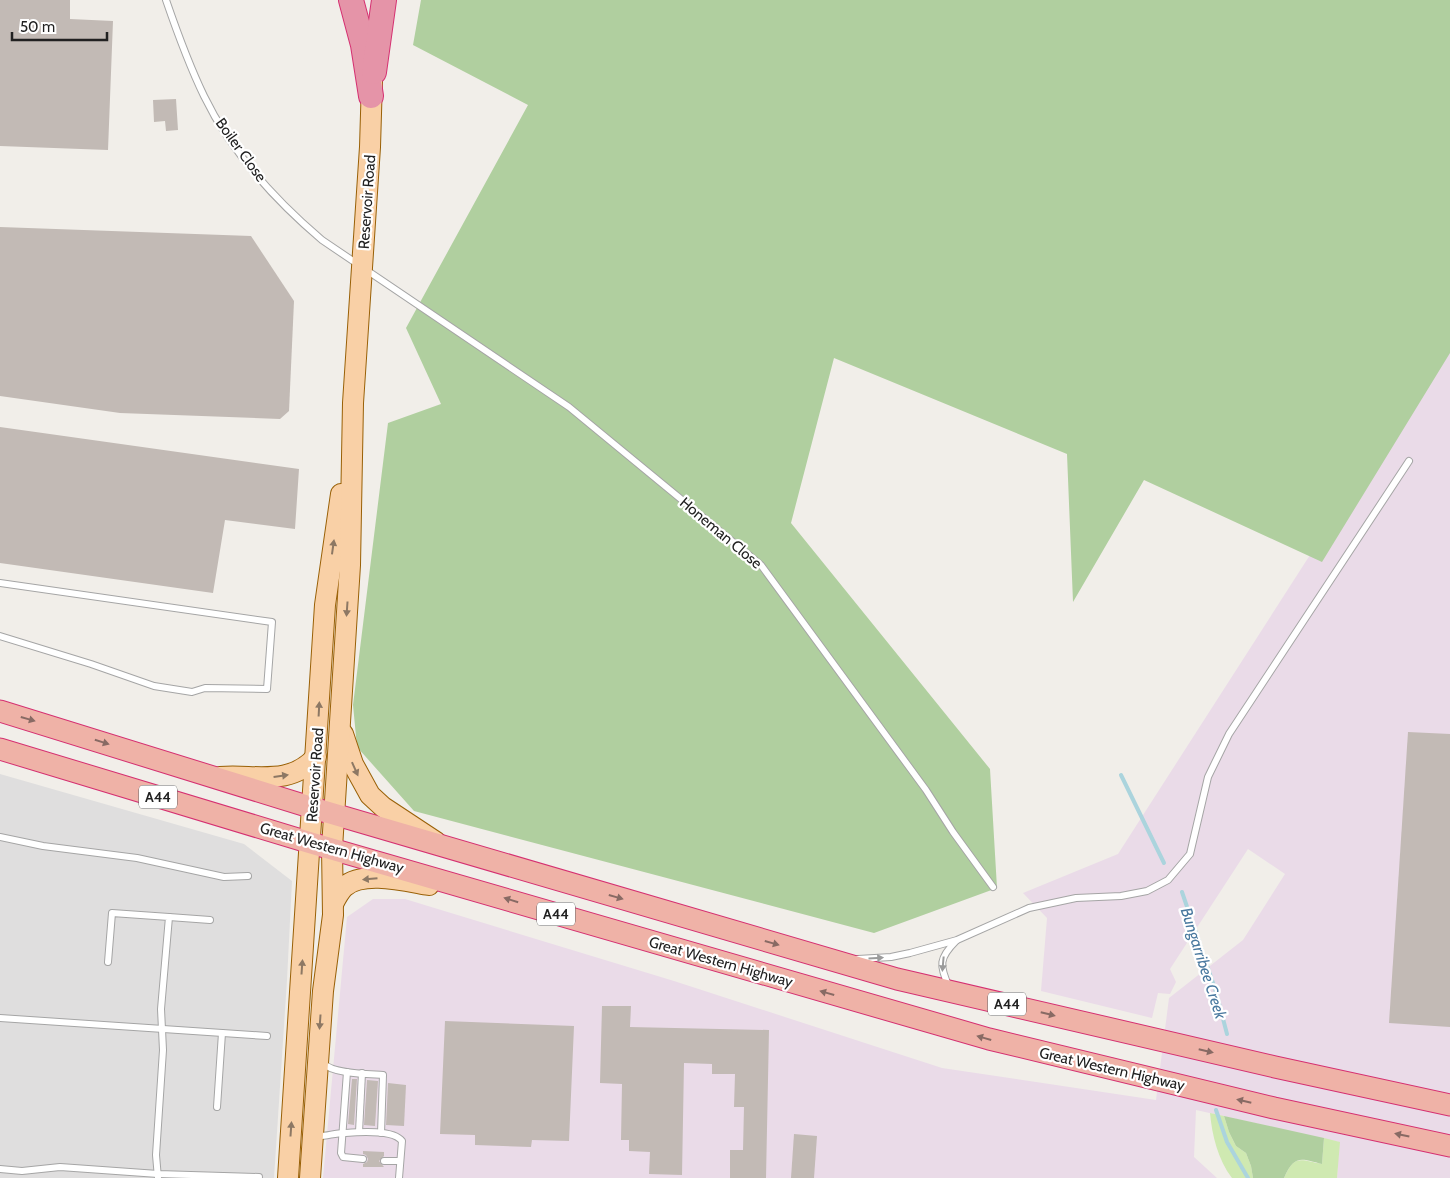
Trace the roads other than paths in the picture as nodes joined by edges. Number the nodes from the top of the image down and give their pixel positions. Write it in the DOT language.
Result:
graph roads {
  1 [pos="166,0"];
  2 [pos="351,0"];
  3 [pos="373,0"];
  4 [pos="384,0"];
  5 [pos="371,96"];
  6 [pos="362,266"];
  7 [pos="353,403"];
  8 [pos="1408,461"];
  9 [pos="0,583"];
  10 [pos="0,636"];
  11 [pos="0,711"];
  12 [pos="340,723"];
  13 [pos="3,750"];
  14 [pos="316,757"];
  15 [pos="215,778"];
  16 [pos="313,808"];
  17 [pos="334,814"];
  18 [pos="0,837"];
  19 [pos="311,843"];
  20 [pos="439,845"];
  21 [pos="332,848"];
  22 [pos="248,876"];
  23 [pos="993,887"];
  24 [pos="488,893"];
  25 [pos="333,904"];
  26 [pos="169,917"];
  27 [pos="210,920"];
  28 [pos="957,940"];
  29 [pos="827,960"];
  30 [pos="108,962"];
  31 [pos="951,991"];
  32 [pos="0,1018"];
  33 [pos="162,1029"];
  34 [pos="222,1033"];
  35 [pos="267,1036"];
  36 [pos="318,1056"];
  37 [pos="347,1072"];
  38 [pos="362,1073"];
  39 [pos="1450,1105"];
  40 [pos="217,1107"];
  41 [pos="359,1132"];
  42 [pos="342,1133"];
  43 [pos="381,1133"];
  44 [pos="313,1136"];
  45 [pos="1450,1146"];
  46 [pos="363,1159"];
  47 [pos="384,1161"];
  48 [pos="400,1161"];
  49 [pos="0,1169"];
  50 [pos="158,1176"];
  51 [pos="259,1176"];
  52 [pos="288,1178"];
  53 [pos="310,1178"];
  54 [pos="399,1178"];
  1 -- 6 [label="lane, Boiler Close"];
  2 -- 5 [label="highway"];
  3 -- 5 [label="main road, Reservoir Road"];
  4 -- 5 [label="highway"];
  5 -- 6 [label="main road, Reservoir Road"];
  6 -- 7 [label="main road, Reservoir Road"];
  6 -- 23 [label="lane, Honeman Close"];
  7 -- 12 [label="main road, Reservoir Road, one-way"];
  14 -- 7 [label="main road, Reservoir Road, one-way"];
  8 -- 28 [label="lane"];
  9 -- 10 [label="lane"];
  11 -- 15 [label="highway, A44, one-way"];
  12 -- 17 [label="main road, Reservoir Road"];
  12 -- 20 [label="main road, one-way"];
  13 -- 19 [label="highway, Great Western Highway / A44"];
  15 -- 14 [label="main road, one-way"];
  14 -- 16 [label="main road, Reservoir Road"];
  15 -- 16 [label="highway, A44"];
  16 -- 17 [label="highway, A44"];
  16 -- 19 [label="main road, Reservoir Road"];
  17 -- 20 [label="highway, A44"];
  17 -- 21 [label="main road, Reservoir Road"];
  18 -- 22 [label="lane"];
  19 -- 21 [label="highway, Great Western Highway / A44"];
  52 -- 19 [label="main road, Reservoir Road, one-way"];
  20 -- 29 [label="highway, A44, one-way"];
  21 -- 24 [label="highway, Great Western Highway / A44"];
  21 -- 25 [label="main road, Reservoir Road"];
  24 -- 25 [label="main road, one-way"];
  45 -- 24 [label="highway, Great Western Highway / A44, one-way"];
  25 -- 36 [label="main road, Reservoir Road, one-way"];
  26 -- 27 [label="lane"];
  26 -- 30 [label="lane"];
  26 -- 33 [label="lane"];
  29 -- 28 [label="lane, one-way"];
  28 -- 31 [label="lane, one-way"];
  29 -- 31 [label="highway, A44"];
  31 -- 39 [label="highway, A44, one-way"];
  32 -- 33 [label="lane"];
  33 -- 34 [label="lane"];
  33 -- 50 [label="lane"];
  34 -- 35 [label="lane"];
  34 -- 40 [label="lane"];
  36 -- 37 [label="lane"];
  36 -- 44 [label="main road, Reservoir Road"];
  37 -- 38 [label="lane"];
  37 -- 42 [label="lane"];
  38 -- 41 [label="lane"];
  38 -- 43 [label="lane"];
  41 -- 42 [label="lane"];
  41 -- 43 [label="lane"];
  42 -- 44 [label="lane"];
  42 -- 46 [label="lane"];
  43 -- 48 [label="lane"];
  44 -- 53 [label="main road, Reservoir Road"];
  47 -- 48 [label="lane"];
  48 -- 54 [label="lane"];
  49 -- 50 [label="lane"];
  50 -- 51 [label="lane"];
}
